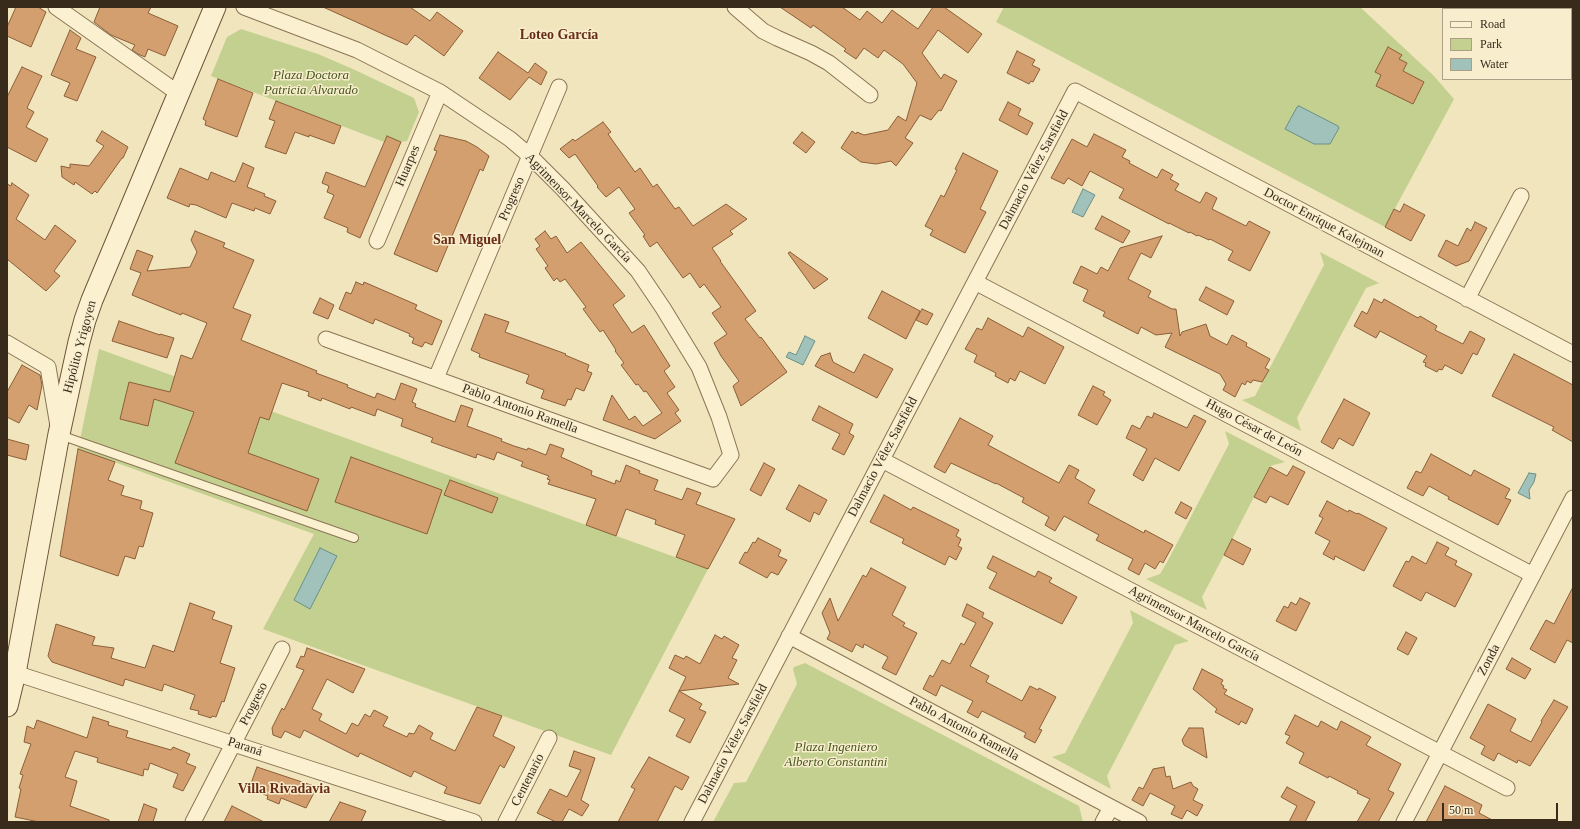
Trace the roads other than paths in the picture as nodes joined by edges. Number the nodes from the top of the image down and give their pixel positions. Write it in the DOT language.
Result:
graph roads {
  1 [pos="56,7"];
  2 [pos="215,7"];
  3 [pos="244,7"];
  4 [pos="736,7"];
  5 [pos="559,87"];
  6 [pos="440,92"];
  7 [pos="1074,92"];
  8 [pos="178,93"];
  9 [pos="870,95"];
  10 [pos="530,156"];
  11 [pos="1521,196"];
  12 [pos="377,241"];
  13 [pos="975,282"];
  14 [pos="1468,299"];
  15 [pos="326,339"];
  16 [pos="7,343"];
  17 [pos="1573,354"];
  18 [pos="436,378"];
  19 [pos="59,434"];
  20 [pos="882,460"];
  21 [pos="713,479"];
  22 [pos="1573,498"];
  23 [pos="354,538"];
  24 [pos="1533,575"];
  25 [pos="789,636"];
  26 [pos="282,649"];
  27 [pos="15,673"];
  28 [pos="7,706"];
  29 [pos="549,738"];
  30 [pos="234,744"];
  31 [pos="1440,753"];
  32 [pos="1507,788"];
  33 [pos="1111,807"];
  34 [pos="194,822"];
  35 [pos="474,822"];
  36 [pos="506,822"];
  37 [pos="692,822"];
  38 [pos="1103,822"];
  39 [pos="1139,822"];
  40 [pos="1404,822"];
  1 -- 8 [label="street"];
  2 -- 8 [label="main road, Hipólito Yrigoyen"];
  3 -- 6 [label="street, Agrimensor Marcelo García"];
  4 -- 9 [label="street"];
  5 -- 10 [label="street, Progreso"];
  6 -- 10 [label="street, Agrimensor Marcelo García"];
  6 -- 12 [label="street, Huarpes"];
  7 -- 13 [label="street, Dalmacio Vélez Sarsfield"];
  7 -- 14 [label="street, Doctor Enrique Kalejman"];
  8 -- 19 [label="main road, Hipólito Yrigoyen"];
  10 -- 18 [label="street, Progreso"];
  10 -- 21 [label="street, Agrimensor Marcelo García"];
  11 -- 14 [label="street"];
  13 -- 20 [label="street, Dalmacio Vélez Sarsfield"];
  13 -- 24 [label="street, Hugo César de León"];
  14 -- 17 [label="street, Doctor Enrique Kalejman"];
  15 -- 18 [label="street, Pablo Antonio Ramella"];
  16 -- 19 [label="street"];
  18 -- 21 [label="street, Pablo Antonio Ramella"];
  19 -- 23 [label="lane"];
  19 -- 27 [label="main road, Hipólito Yrigoyen"];
  20 -- 25 [label="street, Dalmacio Vélez Sarsfield"];
  20 -- 31 [label="street, Agrimensor Marcelo García"];
  22 -- 24 [label="street, Zonda"];
  24 -- 31 [label="street, Zonda"];
  25 -- 33 [label="street, Pablo Antonio Ramella"];
  25 -- 37 [label="street, Dalmacio Vélez Sarsfield"];
  26 -- 30 [label="street, Progreso"];
  27 -- 28 [label="main road, Hipólito Yrigoyen"];
  27 -- 30 [label="street, Paraná"];
  29 -- 36 [label="street, Centenario"];
  30 -- 34 [label="street, Progreso"];
  30 -- 35 [label="street, Paraná"];
  31 -- 32 [label="street, Agrimensor Marcelo García"];
  31 -- 40 [label="street, Zonda"];
  33 -- 38 [label="street"];
  33 -- 39 [label="street, Pablo Antonio Ramella"];
}
